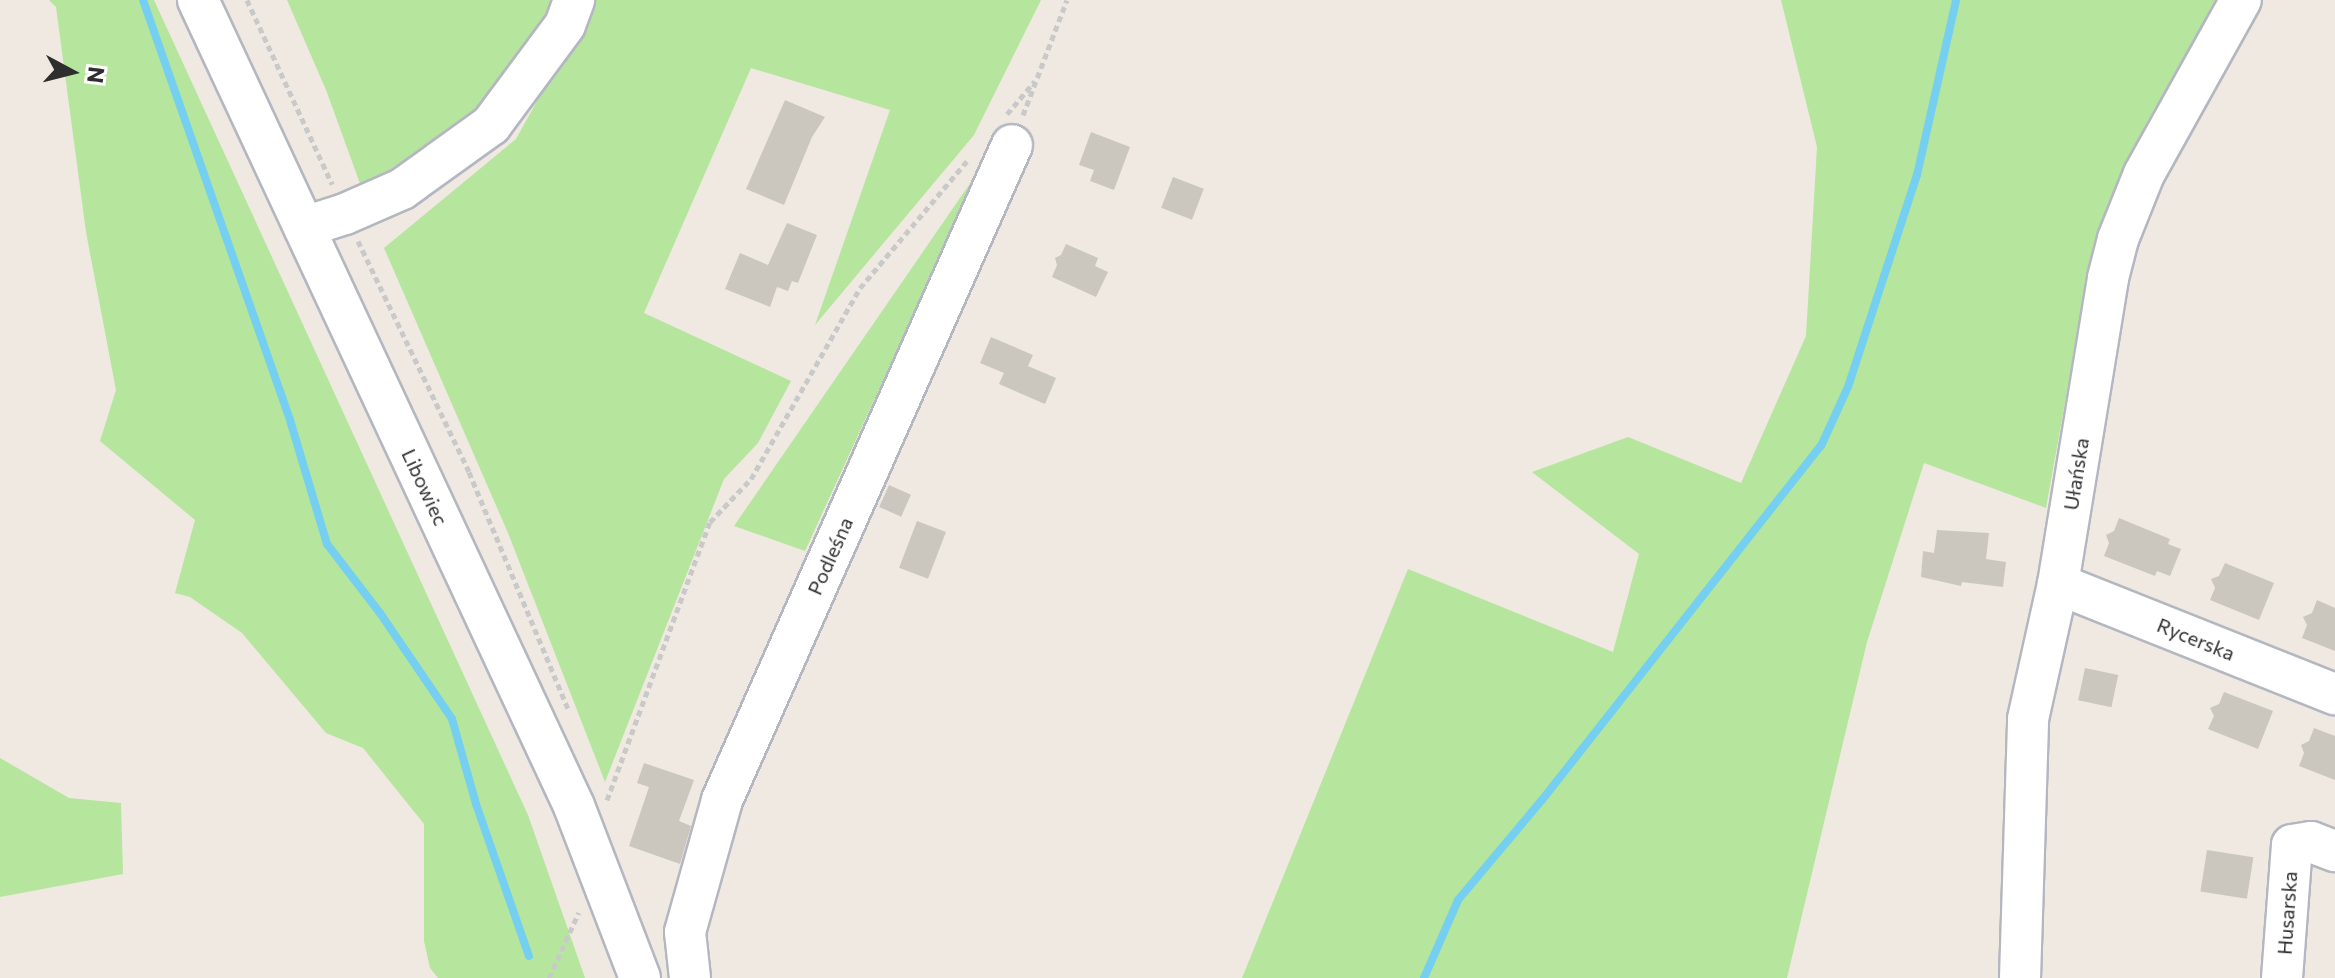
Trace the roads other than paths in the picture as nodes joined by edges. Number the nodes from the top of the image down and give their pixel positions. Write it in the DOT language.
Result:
graph roads {
  1 [pos="198,0"];
  2 [pos="574,0"];
  3 [pos="2241,0"];
  4 [pos="1008,131"];
  5 [pos="304,227"];
  6 [pos="2058,584"];
  7 [pos="2335,694"];
  8 [pos="2335,851"];
  9 [pos="640,978"];
  10 [pos="690,978"];
  11 [pos="2020,978"];
  12 [pos="2282,978"];
  1 -- 5 [label="street, Libowiec"];
  2 -- 5 [label="street"];
  3 -- 6 [label="street, Ułańska"];
  4 -- 10 [label="street, Podleśna"];
  5 -- 9 [label="street, Libowiec"];
  6 -- 7 [label="street, Rycerska"];
  6 -- 11 [label="street, Ułańska"];
  8 -- 12 [label="street, Husarska"];
}
